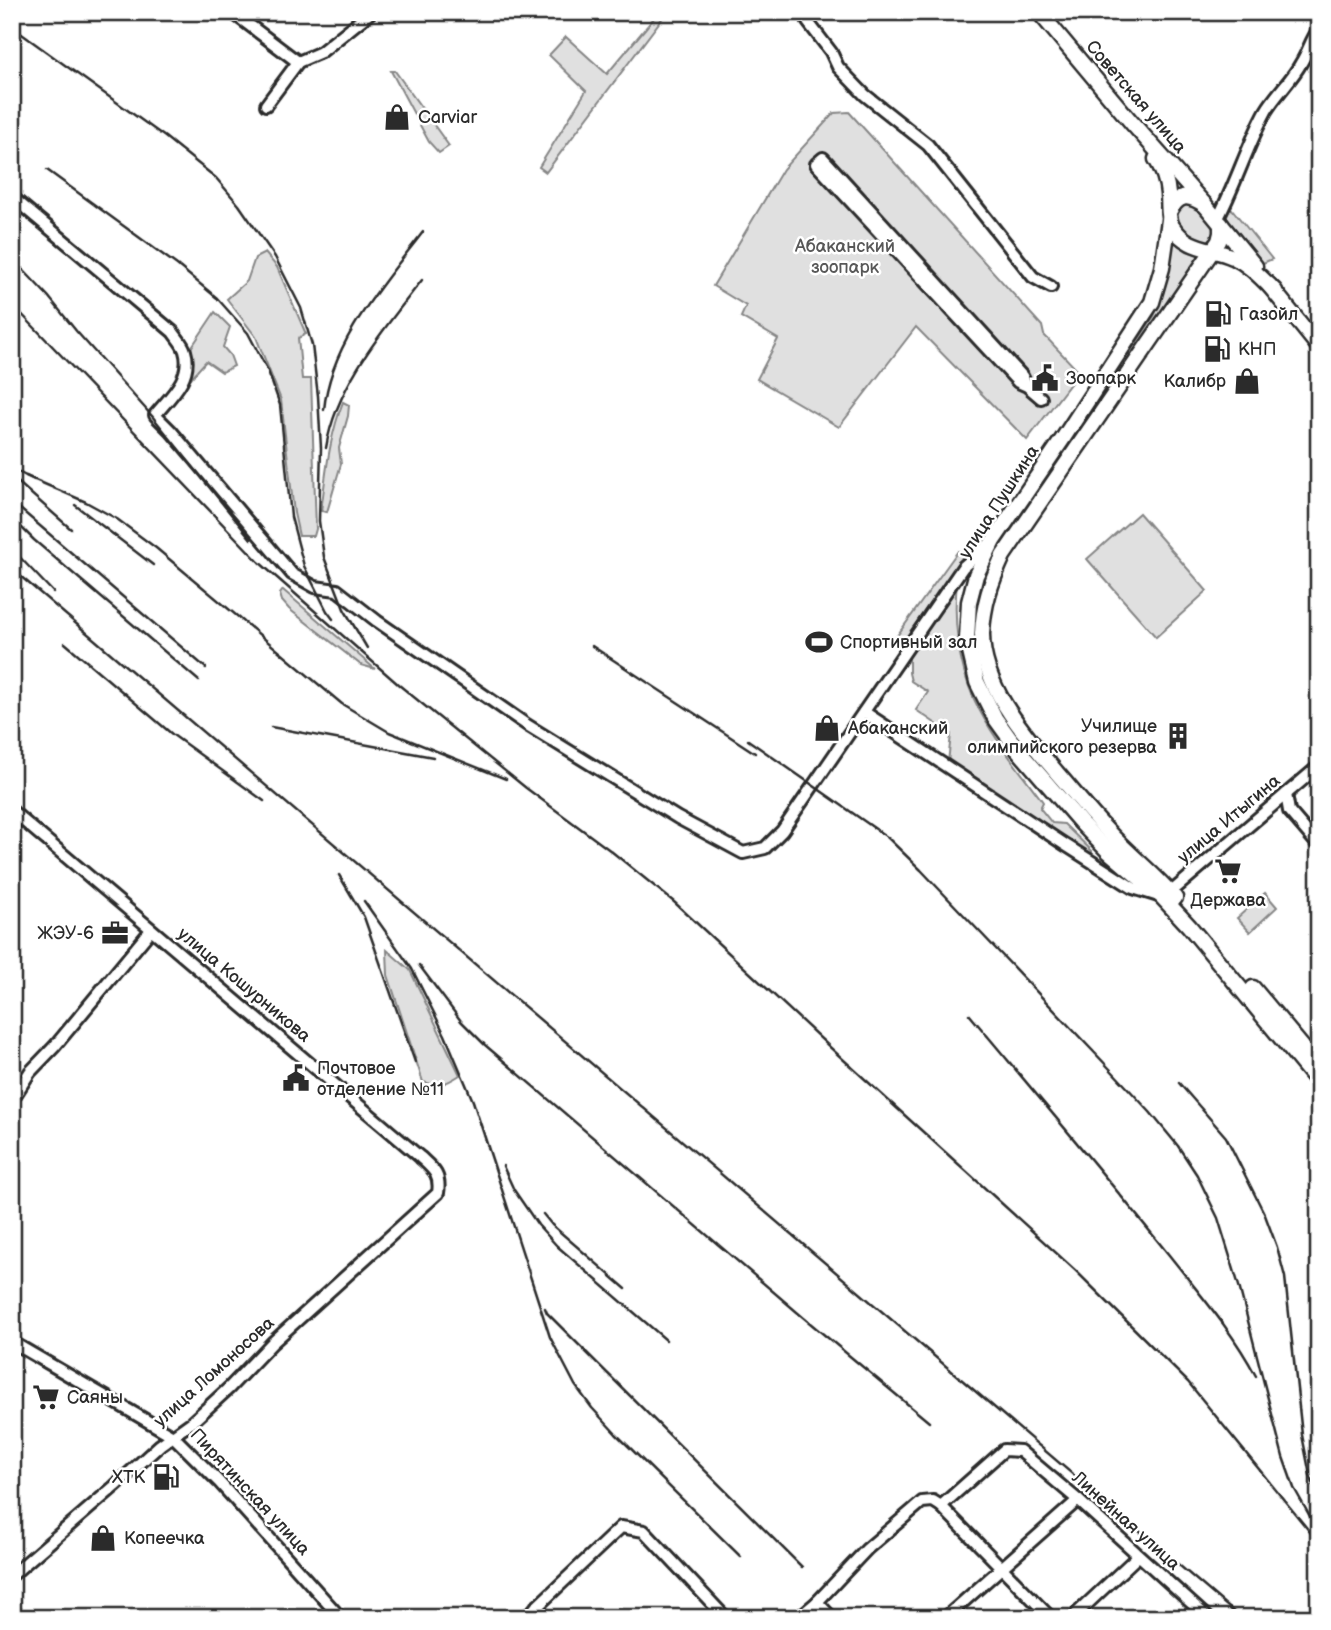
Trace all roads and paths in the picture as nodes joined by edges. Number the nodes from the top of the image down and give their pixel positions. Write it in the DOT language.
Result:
graph roads {
  1 [pos="232,12"];
  2 [pos="371,12"];
  3 [pos="808,12"];
  4 [pos="1040,12"];
  5 [pos="1319,29"];
  6 [pos="298,62"];
  7 [pos="267,105"];
  8 [pos="1132,123"];
  9 [pos="12,197"];
  10 [pos="1205,205"];
  11 [pos="1169,216"];
  12 [pos="1219,222"];
  13 [pos="1213,250"];
  14 [pos="1234,258"];
  15 [pos="1051,287"];
  16 [pos="1275,291"];
  17 [pos="1184,293"];
  18 [pos="1319,347"];
  19 [pos="1027,386"];
  20 [pos="1041,398"];
  21 [pos="993,541"];
  22 [pos="864,712"];
  23 [pos="1319,766"];
  24 [pos="1286,794"];
  25 [pos="12,811"];
  26 [pos="1319,846"];
  27 [pos="1166,895"];
  28 [pos="150,930"];
  29 [pos="1319,1068"];
  30 [pos="1319,1084"];
  31 [pos="12,1100"];
  32 [pos="438,1193"];
  33 [pos="12,1342"];
  34 [pos="173,1436"];
  35 [pos="1078,1500"];
  36 [pos="941,1506"];
  37 [pos="1138,1556"];
  38 [pos="1002,1568"];
  39 [pos="12,1575"];
  40 [pos="817,1602"];
  41 [pos="536,1607"];
  42 [pos="1202,1616"];
  43 [pos="341,1618"];
  44 [pos="525,1618"];
  45 [pos="547,1618"];
  46 [pos="726,1618"];
  47 [pos="798,1618"];
  48 [pos="832,1618"];
  49 [pos="945,1618"];
  50 [pos="1051,1618"];
  51 [pos="1072,1618"];
  1 -- 6 [label="street"];
  2 -- 6 [label="street"];
  3 -- 15 [label="street"];
  4 -- 8 [label="main road, Советская улица"];
  5 -- 12 [label="street"];
  6 -- 7 [label="street"];
  8 -- 10 [label="main road, Советская улица"];
  8 -- 11 [label="main road, улица Пушкина"];
  9 -- 22 [label="street"];
  10 -- 11 [label="main road"];
  10 -- 12 [label="main road"];
  11 -- 13 [label="main road"];
  11 -- 21 [label="main road, улица Пушкина"];
  12 -- 13 [label="main road"];
  12 -- 16 [label="main road"];
  13 -- 14 [label="main road"];
  13 -- 17 [label="main road, улица Пушкина"];
  14 -- 16 [label="main road"];
  14 -- 17 [label="main road"];
  16 -- 18 [label="main road"];
  17 -- 27 [label="main road, улица Пушкина"];
  19 -- 19 [label="street"];
  19 -- 20 [label="street"];
  21 -- 22 [label="street"];
  21 -- 27 [label="main road, улица Пушкина"];
  22 -- 27 [label="street"];
  23 -- 24 [label="street, улица Итыгина"];
  24 -- 26 [label="street"];
  24 -- 27 [label="street, улица Итыгина"];
  25 -- 28 [label="street, улица Кошурникова"];
  27 -- 29 [label="main road, улица Пушкина"];
  27 -- 30 [label="main road, улица Пушкина"];
  28 -- 31 [label="street"];
  28 -- 32 [label="street, улица Кошурникова"];
  32 -- 34 [label="street, улица Ломоносова"];
  33 -- 34 [label="street, Пирятинская улица"];
  34 -- 39 [label="street, улица Ломоносова"];
  34 -- 43 [label="street, Пирятинская улица"];
  35 -- 36 [label="street, Линейная улица"];
  35 -- 37 [label="street, Линейная улица"];
  35 -- 38 [label="street"];
  36 -- 38 [label="street"];
  36 -- 40 [label="street"];
  37 -- 42 [label="street, Линейная улица"];
  37 -- 51 [label="street"];
  38 -- 49 [label="street"];
  38 -- 50 [label="street"];
  40 -- 47 [label="street"];
  40 -- 48 [label="street"];
  41 -- 44 [label="street"];
  41 -- 45 [label="street"];
  41 -- 46 [label="street"];
}
